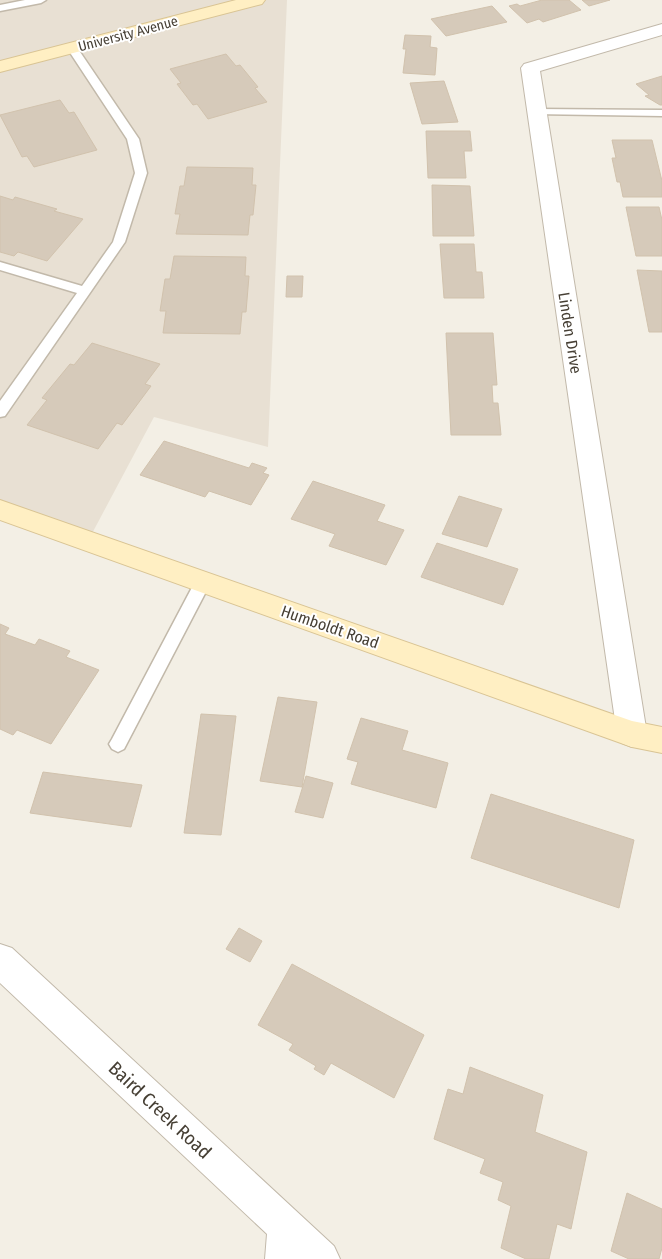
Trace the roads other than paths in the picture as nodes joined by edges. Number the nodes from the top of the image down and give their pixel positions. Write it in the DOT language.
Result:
graph roads {
  1 [pos="41,0"];
  2 [pos="256,0"];
  3 [pos="0,8"];
  4 [pos="662,29"];
  5 [pos="72,48"];
  6 [pos="0,67"];
  7 [pos="536,112"];
  8 [pos="662,114"];
  9 [pos="0,266"];
  10 [pos="85,291"];
  11 [pos="0,412"];
  12 [pos="0,510"];
  13 [pos="203,582"];
  14 [pos="632,734"];
  15 [pos="662,740"];
  16 [pos="118,744"];
  17 [pos="0,960"];
  18 [pos="285,1243"];
  19 [pos="320,1259"];
  1 -- 3 [label="lane"];
  2 -- 5 [label="street, University Avenue"];
  4 -- 7 [label="street, Linden Drive"];
  5 -- 6 [label="street, University Avenue"];
  5 -- 10 [label="lane"];
  7 -- 8 [label="lane"];
  7 -- 14 [label="street, Linden Drive"];
  9 -- 10 [label="lane"];
  10 -- 11 [label="lane"];
  12 -- 13 [label="street, Humboldt Road"];
  13 -- 14 [label="street, Humboldt Road"];
  13 -- 16 [label="lane"];
  14 -- 15 [label="street, Humboldt Road"];
  17 -- 18 [label="street, Baird Creek Road"];
  18 -- 19 [label="street, Baird Creek Road"];
}
